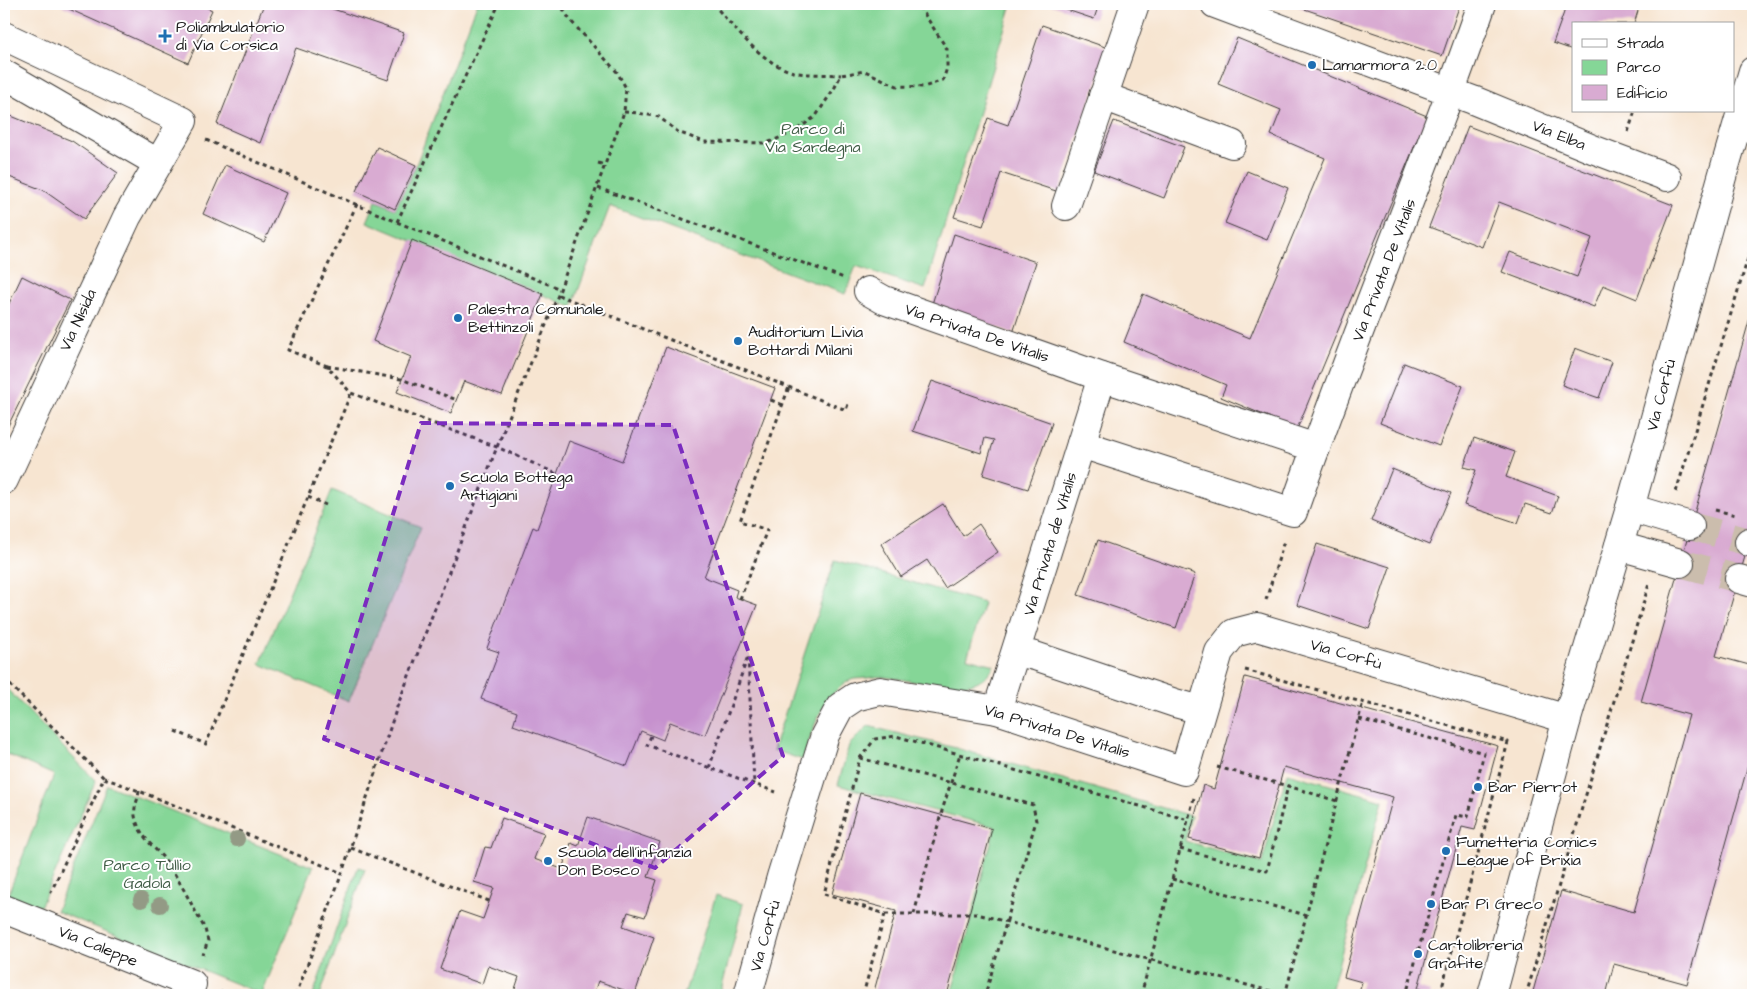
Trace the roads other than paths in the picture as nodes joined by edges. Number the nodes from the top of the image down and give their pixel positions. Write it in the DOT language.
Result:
graph roads {
  1 [pos="1135,4"];
  2 [pos="1215,4"];
  3 [pos="1482,4"];
  4 [pos="4,36"];
  5 [pos="1753,71"];
  6 [pos="4,74"];
  7 [pos="1452,92"];
  8 [pos="1103,96"];
  9 [pos="1232,144"];
  10 [pos="158,163"];
  11 [pos="1667,176"];
  12 [pos="1066,206"];
  13 [pos="868,291"];
  14 [pos="1102,377"];
  15 [pos="1081,444"];
  16 [pos="1316,448"];
  17 [pos="4,480"];
  18 [pos="1630,508"];
  19 [pos="1688,518"];
  20 [pos="1619,546"];
  21 [pos="1669,560"];
  22 [pos="1257,627"];
  23 [pos="1016,652"];
  24 [pos="997,710"];
  25 [pos="1201,710"];
  26 [pos="1567,719"];
  27 [pos="782,877"];
  28 [pos="4,908"];
  29 [pos="192,984"];
  30 [pos="748,995"];
  31 [pos="1492,995"];
  1 -- 8 [label="street"];
  2 -- 7 [label="street"];
  3 -- 7 [label="street, Via Privata De Vitalis"];
  4 -- 10 [label="street, Via Nisida"];
  5 -- 18 [label="street, Via Corfù"];
  6 -- 10 [label="street"];
  7 -- 11 [label="street, Via Elba"];
  7 -- 16 [label="street, Via Privata De Vitalis"];
  8 -- 9 [label="street"];
  8 -- 12 [label="street"];
  10 -- 17 [label="street, Via Nisida"];
  13 -- 14 [label="street, Via Privata De Vitalis"];
  14 -- 15 [label="street, Via Privata de Vitalis"];
  14 -- 16 [label="street, Via Privata De Vitalis"];
  15 -- 16 [label="street, Via Privata De Vitalis"];
  15 -- 23 [label="street, Via Privata de Vitalis"];
  18 -- 19 [label="street"];
  18 -- 20 [label="street, Via Corfù"];
  20 -- 21 [label="street"];
  20 -- 26 [label="street, Via Corfù"];
  22 -- 25 [label="street, Via Privata De Vitalis"];
  22 -- 26 [label="street, Via Corfù"];
  23 -- 24 [label="street, Via Privata de Vitalis"];
  23 -- 25 [label="street"];
  24 -- 25 [label="street, Via Privata De Vitalis"];
  24 -- 27 [label="street, Via Privata De Vitalis"];
  26 -- 31 [label="street, Via Corfù"];
  27 -- 30 [label="street, Via Corfù"];
  28 -- 29 [label="street, Via Caleppe"];
}
